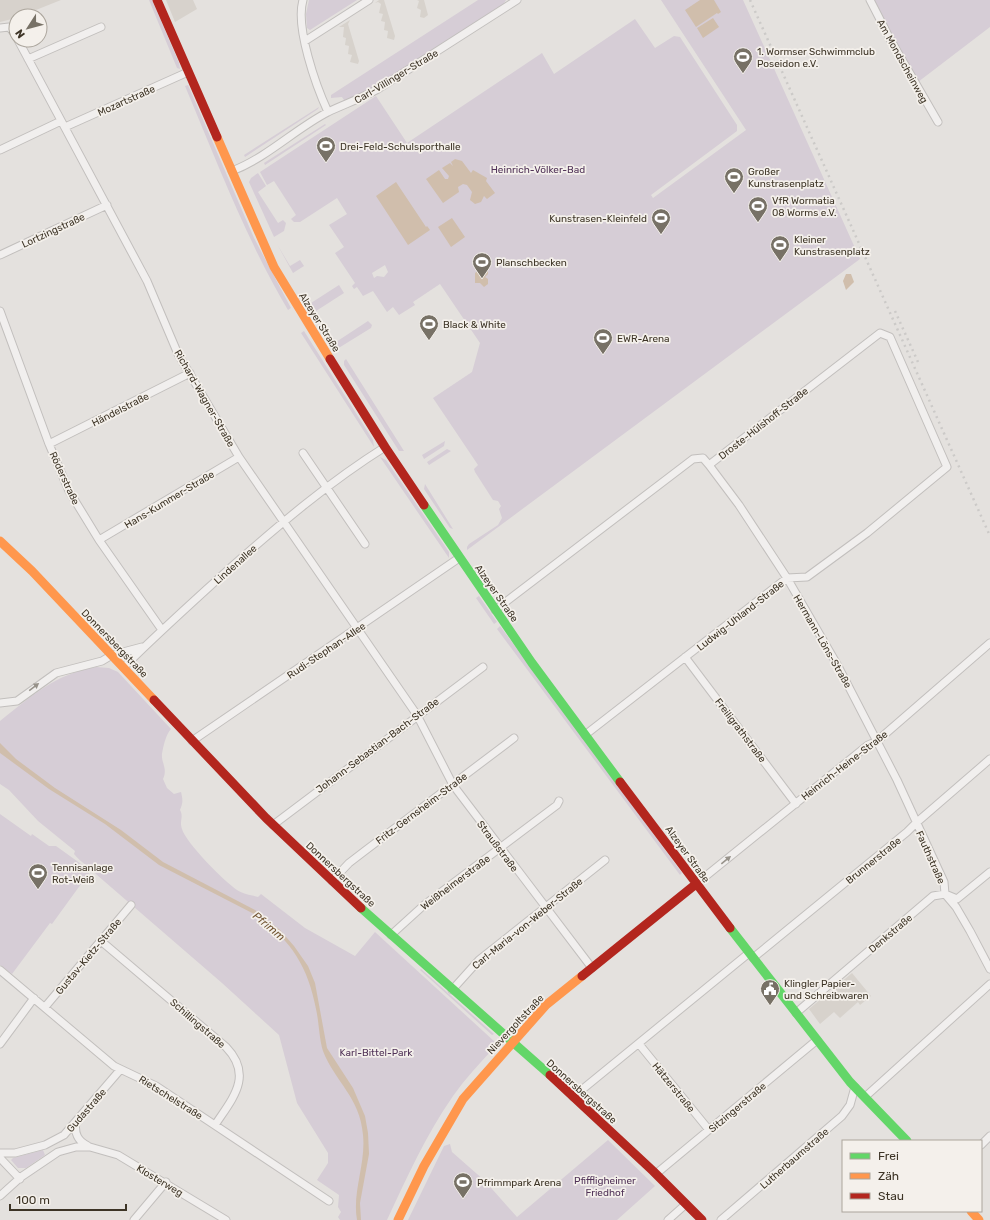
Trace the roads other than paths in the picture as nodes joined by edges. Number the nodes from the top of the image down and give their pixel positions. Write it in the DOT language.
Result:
graph roads {
  1 [pos="157,0"];
  2 [pos="303,0"];
  3 [pos="369,0"];
  4 [pos="516,0"];
  5 [pos="870,0"];
  6 [pos="101,27"];
  7 [pos="305,41"];
  8 [pos="22,48"];
  9 [pos="28,59"];
  10 [pos="188,72"];
  11 [pos="328,112"];
  12 [pos="938,122"];
  13 [pos="63,124"];
  14 [pos="0,150"];
  15 [pos="232,171"];
  16 [pos="107,205"];
  17 [pos="0,255"];
  18 [pos="0,311"];
  19 [pos="190,373"];
  20 [pos="923,413"];
  21 [pos="49,444"];
  22 [pos="385,447"];
  23 [pos="303,453"];
  24 [pos="239,457"];
  25 [pos="709,465"];
  26 [pos="326,488"];
  27 [pos="283,522"];
  28 [pos="99,540"];
  29 [pos="0,542"];
  30 [pos="365,544"];
  31 [pos="460,558"];
  32 [pos="787,578"];
  33 [pos="495,610"];
  34 [pos="356,629"];
  35 [pos="162,630"];
  36 [pos="990,643"];
  37 [pos="146,645"];
  38 [pos="112,655"];
  39 [pos="685,657"];
  40 [pos="124,667"];
  41 [pos="483,667"];
  42 [pos="0,704"];
  43 [pos="417,715"];
  44 [pos="585,735"];
  45 [pos="514,738"];
  46 [pos="877,741"];
  47 [pos="192,742"];
  48 [pos="990,759"];
  49 [pos="453,785"];
  50 [pos="559,801"];
  51 [pos="796,804"];
  52 [pos="916,823"];
  53 [pos="273,825"];
  54 [pos="500,849"];
  55 [pos="605,860"];
  56 [pos="990,872"];
  57 [pos="332,881"];
  58 [pos="696,884"];
  59 [pos="945,894"];
  60 [pos="131,905"];
  61 [pos="545,908"];
  62 [pos="391,935"];
  63 [pos="101,941"];
  64 [pos="751,956"];
  65 [pos="592,968"];
  66 [pos="990,969"];
  67 [pos="0,970"];
  68 [pos="990,984"];
  69 [pos="452,990"];
  70 [pos="34,998"];
  71 [pos="45,1007"];
  72 [pos="796,1013"];
  73 [pos="817,1040"];
  74 [pos="511,1042"];
  75 [pos="0,1044"];
  76 [pos="639,1044"];
  77 [pos="120,1070"];
  78 [pos="855,1087"];
  79 [pos="865,1097"];
  80 [pos="573,1098"];
  81 [pos="76,1122"];
  82 [pos="215,1125"];
  83 [pos="710,1130"];
  84 [pos="990,1136"];
  85 [pos="906,1140"];
  86 [pos="982,1143"];
  87 [pos="90,1147"];
  88 [pos="0,1153"];
  89 [pos="0,1158"];
  90 [pos="657,1173"];
  91 [pos="20,1179"];
  92 [pos="166,1182"];
  93 [pos="0,1196"];
  94 [pos="329,1201"];
  95 [pos="686,1204"];
  96 [pos="972,1212"];
  97 [pos="400,1218"];
  98 [pos="134,1220"];
  99 [pos="226,1220"];
  100 [pos="668,1220"];
  101 [pos="702,1220"];
  102 [pos="721,1220"];
  103 [pos="980,1220"];
  1 -- 10 [label="street, Alzeyer Straße"];
  2 -- 7 [label="street"];
  3 -- 7 [label="street"];
  4 -- 11 [label="street, Carl-Villinger-Straße"];
  5 -- 12 [label="street, Am Mondscheinweg"];
  6 -- 9 [label="street"];
  7 -- 11 [label="street"];
  8 -- 9 [label="street, Richard-Wagner-Straße"];
  9 -- 13 [label="street, Richard-Wagner-Straße"];
  10 -- 13 [label="street, Mozartstraße"];
  10 -- 15 [label="street, Alzeyer Straße"];
  11 -- 15 [label="street, Carl-Villinger-Straße"];
  13 -- 14 [label="street, Mozartstraße"];
  13 -- 16 [label="street, Richard-Wagner-Straße"];
  15 -- 22 [label="street, Alzeyer Straße"];
  16 -- 17 [label="street, Lortzingstraße"];
  16 -- 19 [label="street, Richard-Wagner-Straße"];
  18 -- 21 [label="street, Röderstraße"];
  19 -- 21 [label="street, Händelstraße"];
  19 -- 24 [label="street, Richard-Wagner-Straße"];
  20 -- 25 [label="street, Droste-Hülshoff-Straße"];
  20 -- 32 [label="street, Ludwig-Uhland-Straße"];
  21 -- 28 [label="street, Röderstraße"];
  22 -- 26 [label="street, Lindenallee"];
  22 -- 31 [label="street, Alzeyer Straße"];
  23 -- 26 [label="street"];
  24 -- 27 [label="street, Richard-Wagner-Straße"];
  24 -- 28 [label="street, Hans-Kummer-Straße"];
  25 -- 32 [label="street, Hermann-Löns-Straße"];
  25 -- 33 [label="street, Droste-Hülshoff-Straße"];
  26 -- 27 [label="street, Lindenallee"];
  26 -- 30 [label="street"];
  27 -- 34 [label="street, Richard-Wagner-Straße"];
  27 -- 35 [label="street, Lindenallee"];
  28 -- 35 [label="street, Röderstraße"];
  29 -- 38 [label="street, Donnersbergstraße"];
  31 -- 33 [label="street, Alzeyer Straße"];
  31 -- 34 [label="street, Rudi-Stephan-Allee"];
  32 -- 39 [label="street, Ludwig-Uhland-Straße"];
  32 -- 46 [label="street, Hermann-Löns-Straße"];
  33 -- 44 [label="street, Alzeyer Straße"];
  34 -- 43 [label="street, Richard-Wagner-Straße"];
  34 -- 47 [label="street, Rudi-Stephan-Allee"];
  35 -- 37 [label="street, Lindenallee"];
  36 -- 46 [label="street, Heinrich-Heine-Straße"];
  37 -- 38 [label="street, Lindenallee"];
  37 -- 40 [label="street, Lindenallee"];
  38 -- 40 [label="street, Donnersbergstraße"];
  42 -- 38 [label="street, Lindenallee, one-way"];
  39 -- 44 [label="street, Ludwig-Uhland-Straße"];
  39 -- 51 [label="street, Freiligrathstraße"];
  40 -- 47 [label="street, Donnersbergstraße"];
  41 -- 43 [label="street, Johann-Sebastian-Bach-Straße"];
  43 -- 49 [label="street, Straußstraße"];
  43 -- 53 [label="street, Johann-Sebastian-Bach-Straße"];
  44 -- 58 [label="street, Alzeyer Straße"];
  45 -- 49 [label="street, Fritz-Gernsheim-Straße"];
  46 -- 51 [label="street, Heinrich-Heine-Straße"];
  46 -- 52 [label="street, Fauthstraße"];
  47 -- 53 [label="street, Donnersbergstraße"];
  48 -- 52 [label="street, Brunnerstraße"];
  49 -- 54 [label="street, Straußstraße"];
  49 -- 57 [label="street, Fritz-Gernsheim-Straße"];
  50 -- 54 [label="street, Weißheimerstraße"];
  58 -- 51 [label="street, Heinrich-Heine-Straße, one-way"];
  52 -- 59 [label="street, Fauthstraße"];
  52 -- 64 [label="street, Brunnerstraße"];
  53 -- 57 [label="street, Donnersbergstraße"];
  54 -- 61 [label="street, Straußstraße"];
  54 -- 62 [label="street, Weißheimerstraße"];
  55 -- 61 [label="street, Carl-Maria-von-Weber-Straße"];
  56 -- 59 [label="street, Denkstraße"];
  57 -- 62 [label="street, Donnersbergstraße"];
  58 -- 64 [label="street, Alzeyer Straße"];
  58 -- 65 [label="street, Nievergoltstraße"];
  59 -- 66 [label="street, Fauthstraße"];
  59 -- 72 [label="street, Denkstraße"];
  60 -- 63 [label="street, Gustav-Kietz-Straße"];
  61 -- 65 [label="street, Straußstraße"];
  61 -- 69 [label="street, Carl-Maria-von-Weber-Straße"];
  62 -- 69 [label="street, Donnersbergstraße"];
  63 -- 71 [label="street, Gustav-Kietz-Straße"];
  63 -- 82 [label="street, Schillingstraße"];
  64 -- 72 [label="street, Alzeyer Straße"];
  64 -- 76 [label="street, Brunnerstraße"];
  65 -- 74 [label="street, Nievergoltstraße"];
  67 -- 70 [label="street, Rietschelstraße"];
  68 -- 79 [label="street"];
  69 -- 74 [label="street, Donnersbergstraße"];
  70 -- 71 [label="street, Rietschelstraße"];
  70 -- 75 [label="street"];
  71 -- 77 [label="street, Rietschelstraße"];
  72 -- 73 [label="street, Alzeyer Straße"];
  73 -- 78 [label="street, Alzeyer Straße"];
  73 -- 83 [label="street, Sitzingerstraße"];
  74 -- 80 [label="street, Donnersbergstraße"];
  74 -- 97 [label="street, Nievergoltstraße"];
  76 -- 80 [label="street, Brunnerstraße"];
  76 -- 83 [label="street, Hätzerstraße"];
  77 -- 81 [label="street, Gudastraße"];
  77 -- 82 [label="street, Rietschelstraße"];
  78 -- 79 [label="street, Alzeyer Straße"];
  78 -- 102 [label="street, Lutherbaumstraße"];
  79 -- 85 [label="street, Alzeyer Straße"];
  80 -- 90 [label="street, Donnersbergstraße"];
  81 -- 87 [label="street"];
  81 -- 88 [label="street, Gudastraße"];
  82 -- 94 [label="street, Rietschelstraße"];
  83 -- 90 [label="street, Sitzingerstraße"];
  84 -- 86 [label="street"];
  87 -- 91 [label="street, Klosterweg"];
  87 -- 92 [label="street, Klosterweg"];
  89 -- 91 [label="street"];
  90 -- 95 [label="street, Donnersbergstraße"];
  91 -- 93 [label="street, Klosterweg"];
  92 -- 98 [label="street"];
  92 -- 99 [label="street, Klosterweg"];
  95 -- 100 [label="street"];
  95 -- 101 [label="street, Donnersbergstraße"];
  96 -- 103 [label="street"];
}
